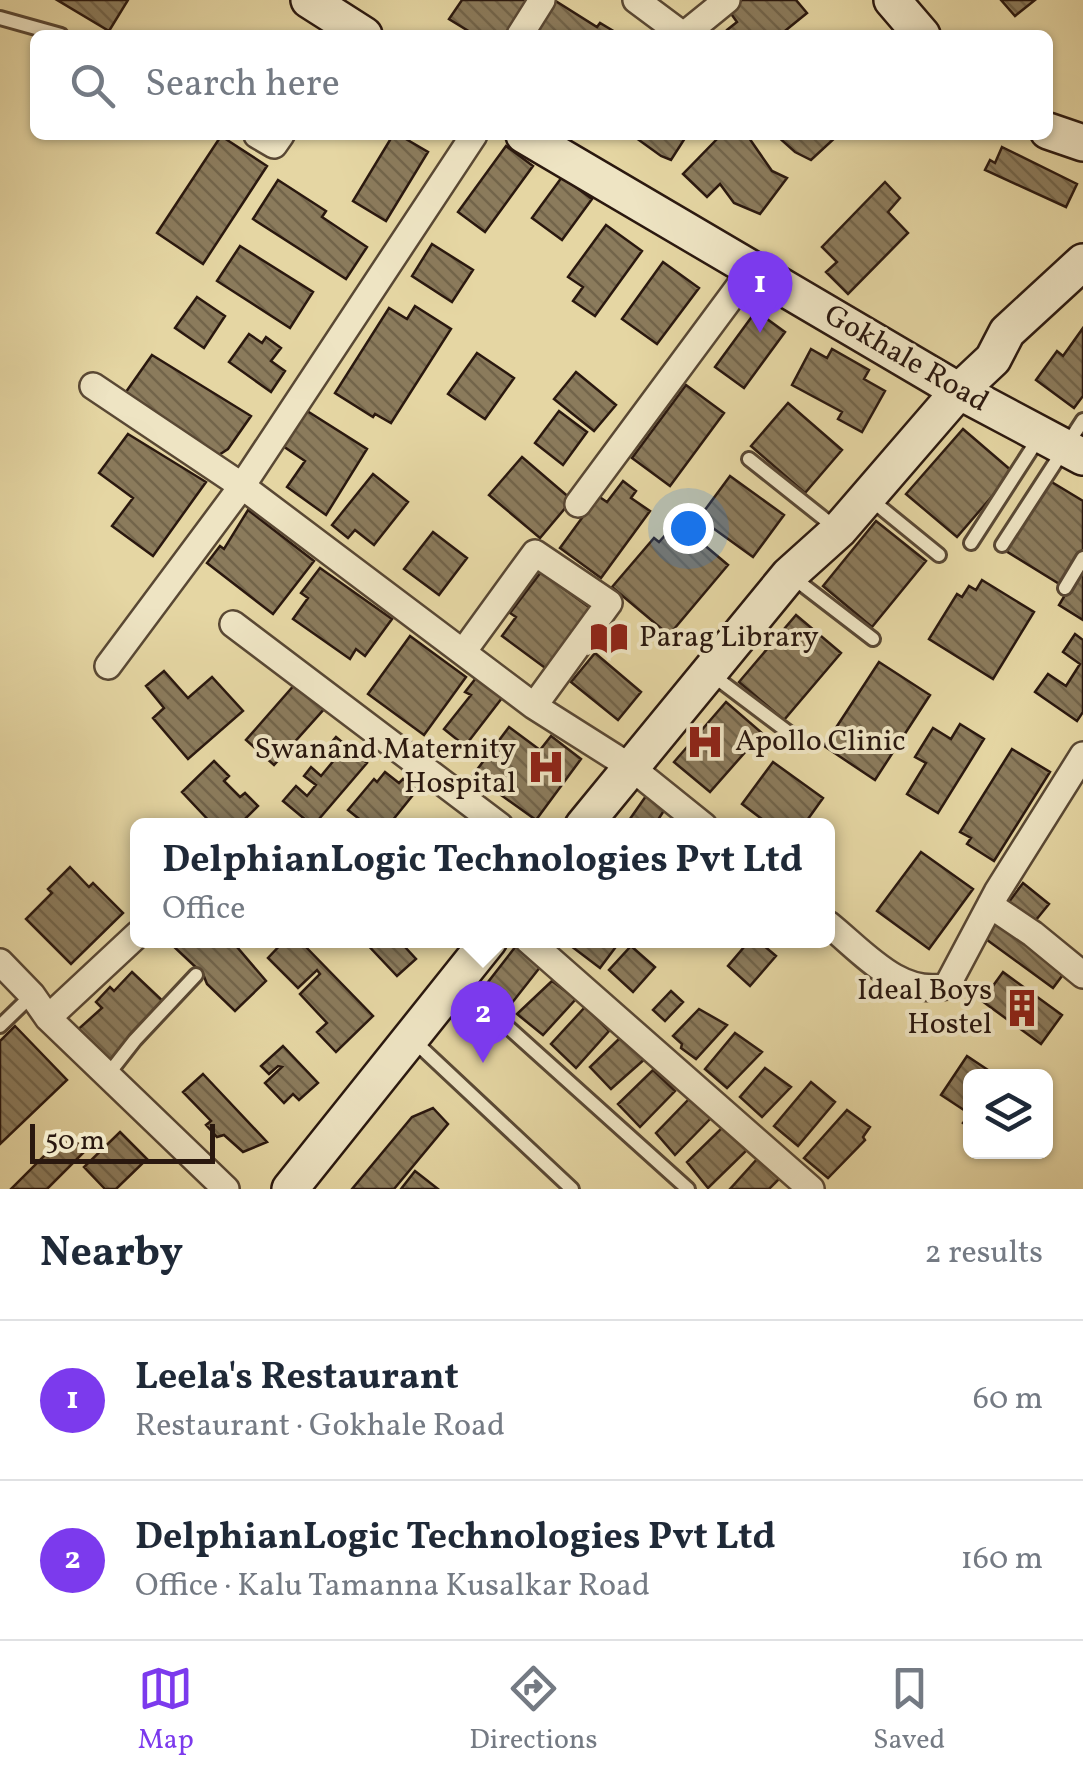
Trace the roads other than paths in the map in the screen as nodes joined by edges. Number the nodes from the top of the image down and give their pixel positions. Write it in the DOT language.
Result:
graph roads {
  1 [pos="308,0"];
  2 [pos="542,0"];
  3 [pos="636,0"];
  4 [pos="727,0"];
  5 [pos="892,0"];
  6 [pos="0,18"];
  7 [pos="42,30"];
  8 [pos="350,30"];
  9 [pos="523,30"];
  10 [pos="677,30"];
  11 [pos="690,30"];
  12 [pos="918,30"];
  13 [pos="1053,134"];
  14 [pos="471,140"];
  15 [pos="533,140"];
  16 [pos="1083,143"];
  17 [pos="1083,262"];
  18 [pos="752,269"];
  19 [pos="1083,286"];
  20 [pos="992,358"];
  21 [pos="93,386"];
  22 [pos="959,391"];
  23 [pos="1068,440"];
  24 [pos="749,459"];
  25 [pos="242,486"];
  26 [pos="867,496"];
  27 [pos="578,504"];
  28 [pos="839,530"];
  29 [pos="971,543"];
  30 [pos="1002,545"];
  31 [pos="939,555"];
  32 [pos="1083,558"];
  33 [pos="789,575"];
  34 [pos="1065,588"];
  35 [pos="232,624"];
  36 [pos="873,639"];
  37 [pos="463,652"];
  38 [pos="108,666"];
  39 [pos="708,673"];
  40 [pos="534,706"];
  41 [pos="796,738"];
  42 [pos="1083,755"];
  43 [pos="632,768"];
  44 [pos="489,818"];
  45 [pos="590,818"];
  46 [pos="694,818"];
  47 [pos="990,905"];
  48 [pos="835,930"];
  49 [pos="130,941"];
  50 [pos="483,948"];
  51 [pos="537,948"];
  52 [pos="0,962"];
  53 [pos="196,975"];
  54 [pos="1083,975"];
  55 [pos="457,981"];
  56 [pos="32,995"];
  57 [pos="48,1018"];
  58 [pos="0,1026"];
  59 [pos="411,1038"];
  60 [pos="106,1077"];
  61 [pos="226,1189"];
  62 [pos="290,1189"];
  63 [pos="572,1189"];
  64 [pos="688,1189"];
  65 [pos="811,1189"];
  1 -- 8 [label="main road"];
  2 -- 9 [label="street"];
  3 -- 10 [label="street"];
  4 -- 11 [label="street"];
  5 -- 12 [label="main road"];
  6 -- 7 [label="lane"];
  13 -- 16 [label="main road"];
  14 -- 25 [label="street"];
  15 -- 18 [label="main road, Gokhale Road"];
  17 -- 20 [label="main road"];
  18 -- 22 [label="main road, Gokhale Road"];
  18 -- 27 [label="street"];
  19 -- 20 [label="main road"];
  20 -- 22 [label="main road"];
  21 -- 25 [label="street"];
  22 -- 23 [label="main road, Gokhale Road"];
  22 -- 26 [label="main road"];
  23 -- 29 [label="lane"];
  23 -- 30 [label="lane"];
  24 -- 28 [label="lane"];
  25 -- 37 [label="street"];
  25 -- 38 [label="street"];
  26 -- 28 [label="main road"];
  26 -- 31 [label="lane"];
  28 -- 33 [label="main road"];
  32 -- 34 [label="lane"];
  33 -- 36 [label="lane"];
  33 -- 39 [label="main road"];
  35 -- 44 [label="street"];
  37 -- 40 [label="street"];
  37 -- 40 [label="street"];
  39 -- 41 [label="lane"];
  39 -- 43 [label="main road"];
  40 -- 43 [label="street"];
  42 -- 47 [label="street"];
  43 -- 45 [label="main road"];
  43 -- 46 [label="street"];
  47 -- 48 [label="street"];
  47 -- 54 [label="street"];
  49 -- 57 [label="street"];
  50 -- 55 [label="main road"];
  51 -- 65 [label="street"];
  52 -- 56 [label="street"];
  53 -- 60 [label="lane"];
  55 -- 59 [label="main road"];
  55 -- 64 [label="lane"];
  56 -- 57 [label="street"];
  56 -- 58 [label="lane"];
  57 -- 60 [label="street"];
  59 -- 62 [label="main road"];
  59 -- 63 [label="lane"];
  60 -- 61 [label="street"];
}
